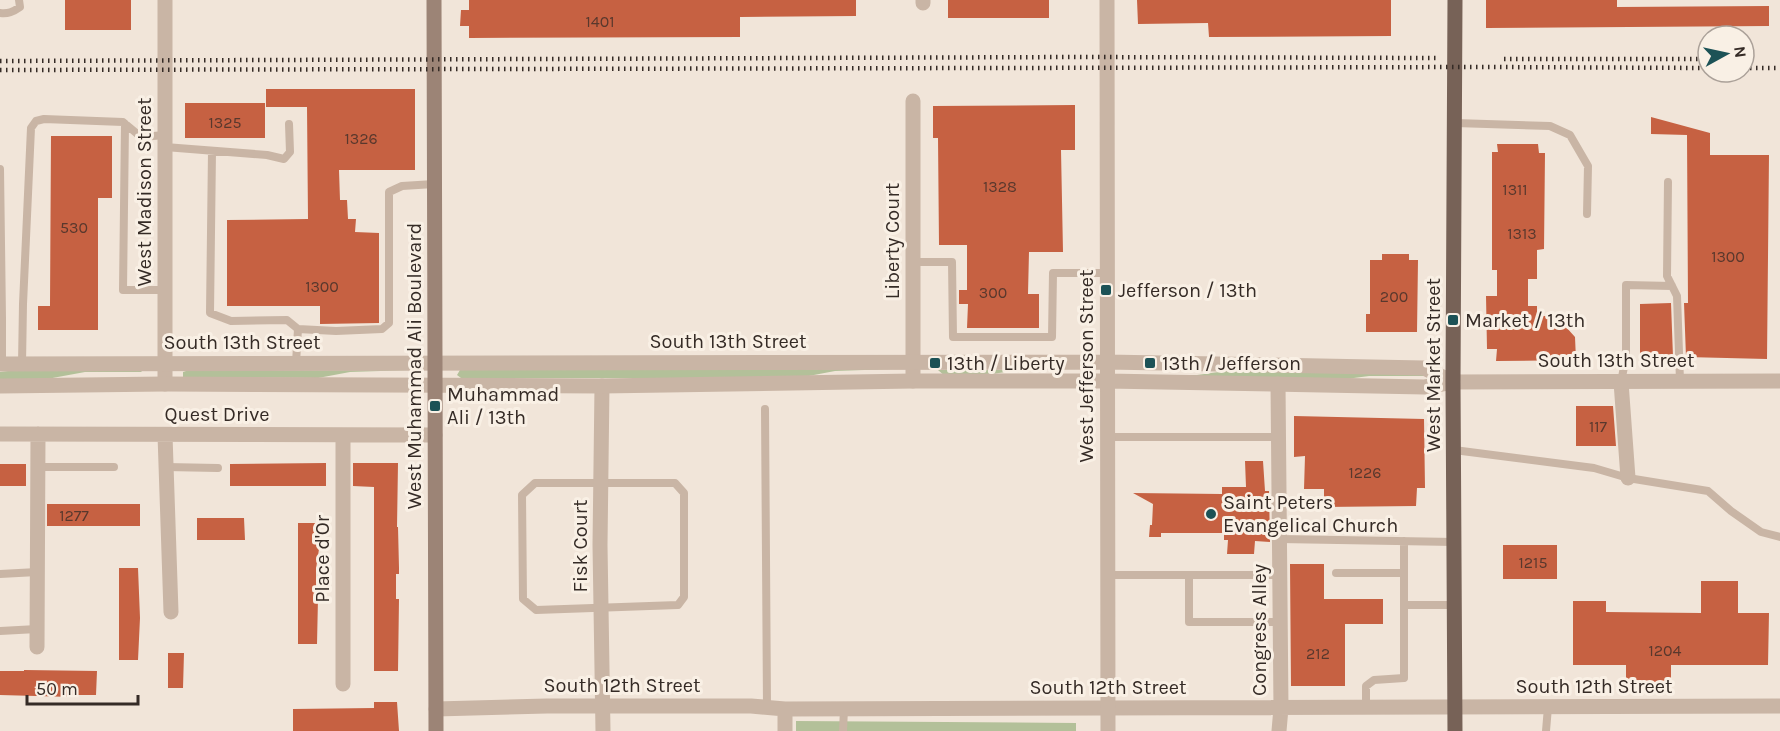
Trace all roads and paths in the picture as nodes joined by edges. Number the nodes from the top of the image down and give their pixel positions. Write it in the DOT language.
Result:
graph roads {
  1 [pos="19,0"];
  2 [pos="165,0"];
  3 [pos="434,0"];
  4 [pos="1107,0"];
  5 [pos="1455,0"];
  6 [pos="0,13"];
  7 [pos="913,101"];
  8 [pos="1455,123"];
  9 [pos="125,124"];
  10 [pos="289,124"];
  11 [pos="165,141"];
  12 [pos="212,151"];
  13 [pos="0,169"];
  14 [pos="1668,182"];
  15 [pos="434,184"];
  16 [pos="1587,214"];
  17 [pos="913,262"];
  18 [pos="1107,273"];
  19 [pos="1672,286"];
  20 [pos="165,290"];
  21 [pos="1,319"];
  22 [pos="298,329"];
  23 [pos="434,362"];
  24 [pos="1107,362"];
  25 [pos="165,363"];
  26 [pos="296,363"];
  27 [pos="913,363"];
  28 [pos="1,364"];
  29 [pos="22,364"];
  30 [pos="913,381"];
  31 [pos="1107,381"];
  32 [pos="1680,381"];
  33 [pos="1780,381"];
  34 [pos="1453,382"];
  35 [pos="1621,382"];
  36 [pos="165,384"];
  37 [pos="1278,384"];
  38 [pos="0,386"];
  39 [pos="435,386"];
  40 [pos="602,386"];
  41 [pos="765,409"];
  42 [pos="0,434"];
  43 [pos="38,434"];
  44 [pos="165,435"];
  45 [pos="343,435"];
  46 [pos="435,435"];
  47 [pos="1107,437"];
  48 [pos="1279,437"];
  49 [pos="1454,450"];
  50 [pos="38,467"];
  51 [pos="114,467"];
  52 [pos="166,467"];
  53 [pos="218,468"];
  54 [pos="1628,478"];
  55 [pos="601,484"];
  56 [pos="1780,537"];
  57 [pos="1280,539"];
  58 [pos="1404,541"];
  59 [pos="1454,542"];
  60 [pos="37,572"];
  61 [pos="1336,573"];
  62 [pos="1404,573"];
  63 [pos="0,574"];
  64 [pos="1107,575"];
  65 [pos="1189,575"];
  66 [pos="1280,575"];
  67 [pos="1404,605"];
  68 [pos="1454,605"];
  69 [pos="601,608"];
  70 [pos="171,612"];
  71 [pos="1280,622"];
  72 [pos="37,629"];
  73 [pos="0,631"];
  74 [pos="37,647"];
  75 [pos="343,684"];
  76 [pos="602,705"];
  77 [pos="1780,706"];
  78 [pos="767,707"];
  79 [pos="1455,707"];
  80 [pos="1548,707"];
  81 [pos="1281,708"];
  82 [pos="1366,708"];
  83 [pos="436,709"];
  84 [pos="785,709"];
  85 [pos="844,709"];
  86 [pos="1108,709"];
  87 [pos="436,731"];
  88 [pos="603,731"];
  89 [pos="785,731"];
  90 [pos="843,731"];
  91 [pos="1108,731"];
  92 [pos="1279,731"];
  93 [pos="1455,731"];
  94 [pos="1546,731"];
  1 -- 6 [label="lane"];
  2 -- 11 [label="street, West Madison Street"];
  3 -- 15 [label="main road, West Muhammad Ali Boulevard"];
  4 -- 18 [label="street, West Jefferson Street"];
  5 -- 8 [label="main road, West Market Street"];
  7 -- 17 [label="street, Liberty Court"];
  8 -- 16 [label="lane"];
  8 -- 34 [label="main road, West Market Street"];
  9 -- 11 [label="lane"];
  9 -- 20 [label="lane"];
  9 -- 29 [label="lane"];
  10 -- 12 [label="lane"];
  11 -- 12 [label="lane"];
  11 -- 20 [label="street, West Madison Street"];
  12 -- 22 [label="lane"];
  13 -- 21 [label="lane"];
  14 -- 19 [label="lane"];
  15 -- 22 [label="lane"];
  15 -- 23 [label="main road, West Muhammad Ali Boulevard"];
  17 -- 18 [label="lane"];
  17 -- 27 [label="street, Liberty Court"];
  18 -- 24 [label="street, West Jefferson Street"];
  19 -- 32 [label="lane"];
  19 -- 35 [label="lane"];
  20 -- 25 [label="street, West Madison Street"];
  21 -- 28 [label="lane"];
  22 -- 26 [label="lane"];
  23 -- 26 [label="street, South 13th Street"];
  23 -- 27 [label="street, South 13th Street"];
  23 -- 39 [label="main road, West Muhammad Ali Boulevard"];
  24 -- 27 [label="street, South 13th Street"];
  24 -- 31 [label="street, West Jefferson Street"];
  24 -- 34 [label="street, South 13th Street"];
  25 -- 26 [label="street, South 13th Street"];
  25 -- 29 [label="street, South 13th Street"];
  25 -- 36 [label="street, West Madison Street"];
  27 -- 30 [label="street, Liberty Court"];
  28 -- 29 [label="street, South 13th Street"];
  30 -- 31 [label="street, South 13th Street"];
  30 -- 40 [label="street, South 13th Street"];
  31 -- 37 [label="street, South 13th Street"];
  31 -- 47 [label="street, West Jefferson Street"];
  32 -- 33 [label="street, South 13th Street"];
  32 -- 35 [label="street, South 13th Street"];
  34 -- 35 [label="street, South 13th Street"];
  34 -- 37 [label="street, South 13th Street"];
  34 -- 49 [label="main road, West Market Street"];
  35 -- 54 [label="street"];
  36 -- 38 [label="street, South 13th Street"];
  36 -- 39 [label="street, South 13th Street"];
  37 -- 48 [label="street, Congress Alley"];
  39 -- 40 [label="street, South 13th Street"];
  39 -- 46 [label="main road, West Muhammad Ali Boulevard"];
  40 -- 55 [label="street, Fisk Court"];
  41 -- 78 [label="lane"];
  42 -- 43 [label="street, Quest Drive"];
  43 -- 44 [label="street, Quest Drive"];
  43 -- 50 [label="street"];
  44 -- 45 [label="street, Quest Drive"];
  44 -- 52 [label="street"];
  45 -- 46 [label="street, Quest Drive"];
  45 -- 75 [label="street, Place d'Or"];
  46 -- 83 [label="main road, West Muhammad Ali Boulevard"];
  47 -- 48 [label="lane"];
  47 -- 64 [label="street, West Jefferson Street"];
  48 -- 57 [label="street, Congress Alley"];
  49 -- 54 [label="lane"];
  49 -- 59 [label="main road, West Market Street"];
  50 -- 51 [label="lane"];
  50 -- 60 [label="street"];
  52 -- 53 [label="lane"];
  52 -- 70 [label="street"];
  54 -- 56 [label="lane"];
  55 -- 69 [label="street, Fisk Court"];
  55 -- 69 [label="lane"];
  55 -- 69 [label="lane"];
  57 -- 58 [label="lane"];
  57 -- 66 [label="street, Congress Alley"];
  58 -- 59 [label="lane"];
  58 -- 62 [label="lane"];
  59 -- 68 [label="main road, West Market Street"];
  60 -- 63 [label="lane"];
  60 -- 72 [label="street"];
  61 -- 62 [label="lane"];
  62 -- 67 [label="lane"];
  64 -- 65 [label="lane"];
  64 -- 86 [label="street, West Jefferson Street"];
  65 -- 66 [label="lane"];
  65 -- 71 [label="lane"];
  66 -- 71 [label="street, Congress Alley"];
  67 -- 68 [label="lane"];
  67 -- 82 [label="lane"];
  68 -- 79 [label="main road, West Market Street"];
  69 -- 76 [label="street, Fisk Court"];
  71 -- 81 [label="street, Congress Alley"];
  72 -- 73 [label="lane"];
  72 -- 74 [label="street"];
  76 -- 78 [label="street, South 12th Street"];
  76 -- 83 [label="street, South 12th Street"];
  76 -- 88 [label="street, Fisk Court"];
  77 -- 80 [label="street, South 12th Street"];
  78 -- 84 [label="street, South 12th Street"];
  79 -- 80 [label="street, South 12th Street"];
  79 -- 82 [label="street, South 12th Street"];
  79 -- 93 [label="main road, West Market Street"];
  80 -- 94 [label="lane"];
  81 -- 82 [label="street, South 12th Street"];
  81 -- 86 [label="street, South 12th Street"];
  81 -- 92 [label="street, Congress Alley"];
  83 -- 87 [label="main road, West Muhammad Ali Boulevard"];
  84 -- 85 [label="street, South 12th Street"];
  84 -- 89 [label="street"];
  85 -- 86 [label="street, South 12th Street"];
  85 -- 90 [label="lane"];
  86 -- 91 [label="street, West Jefferson Street"];
}
